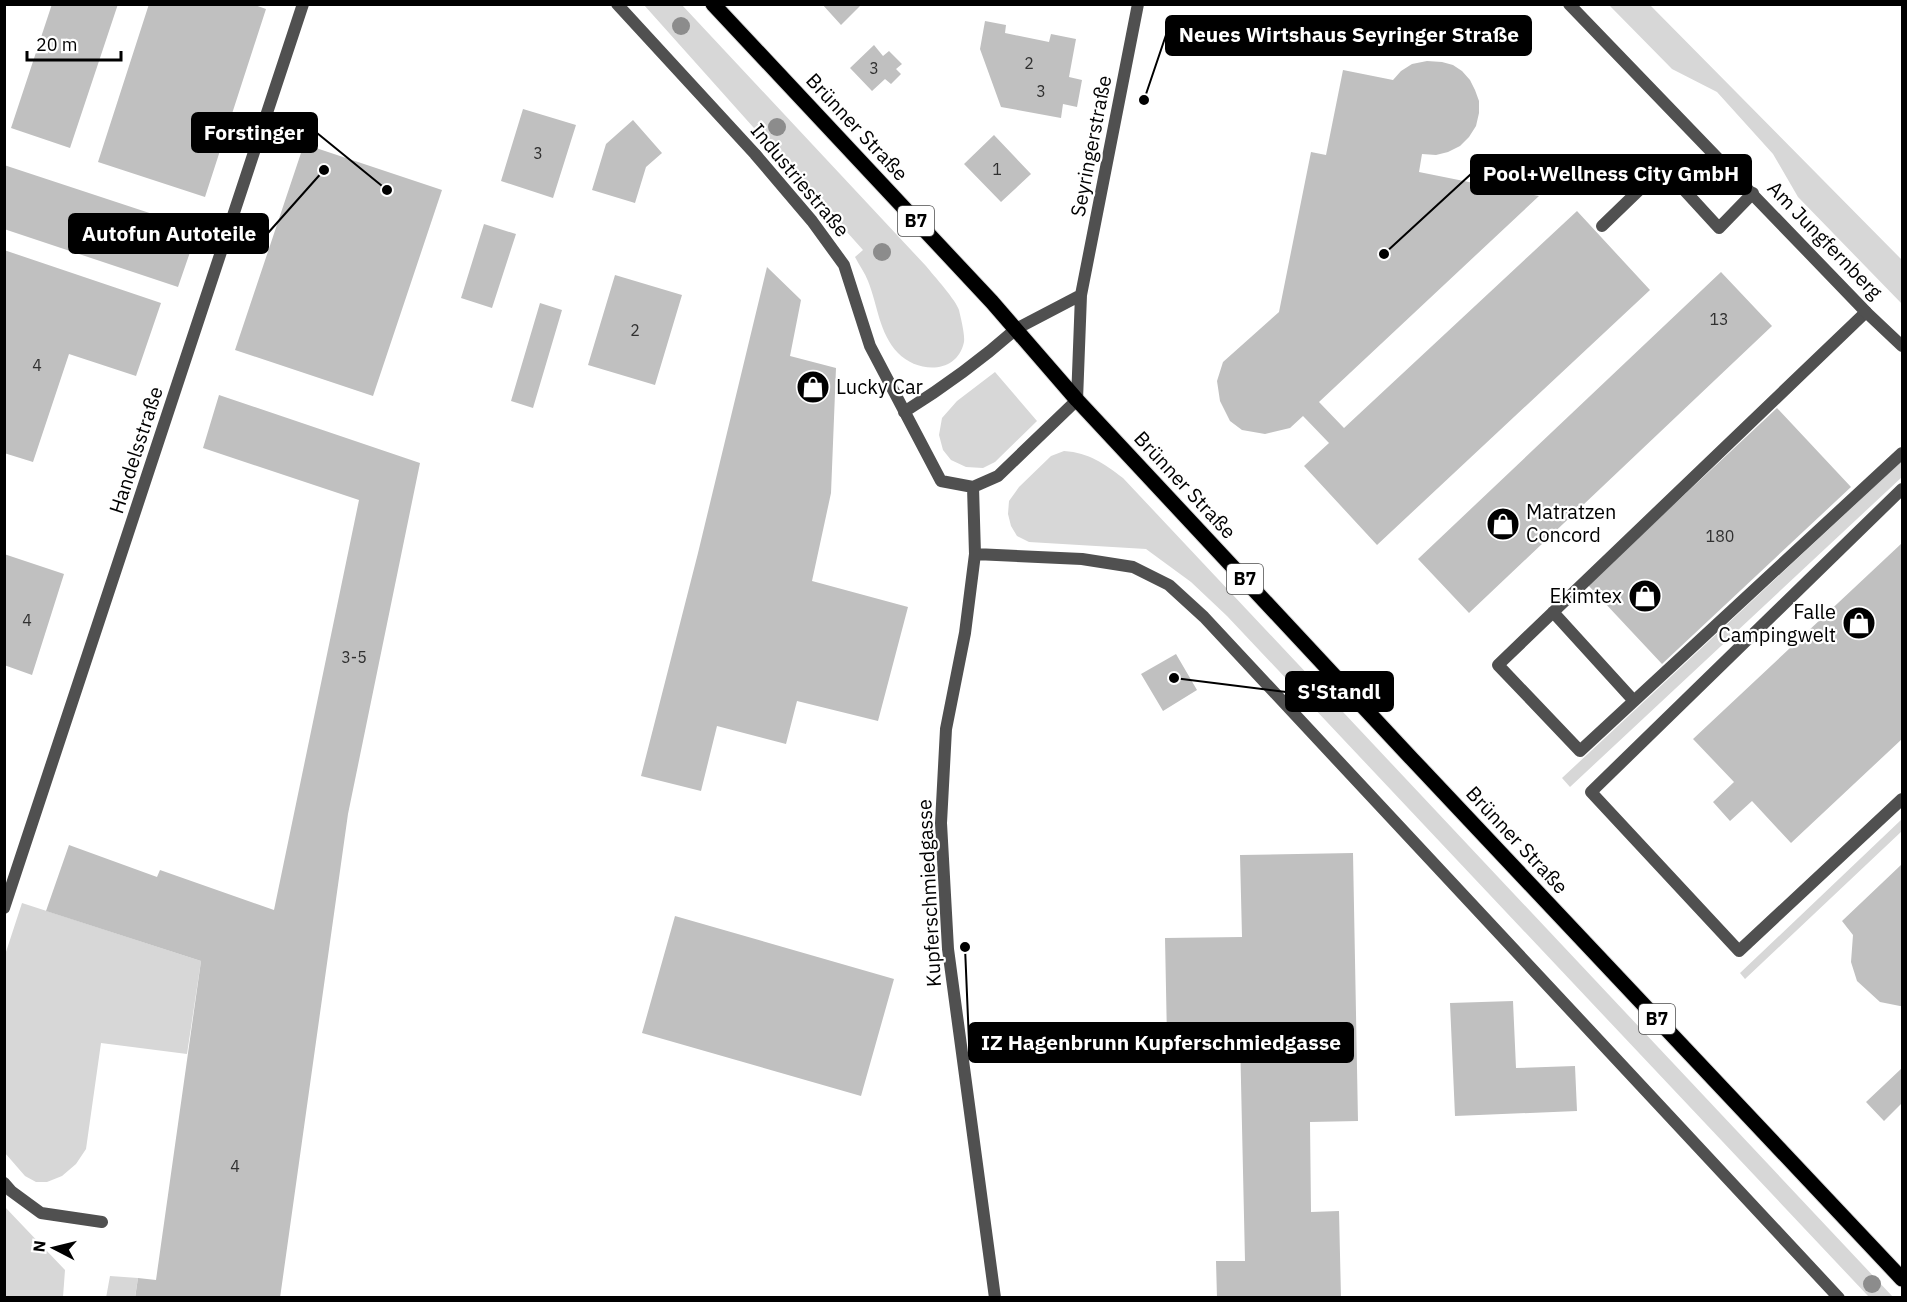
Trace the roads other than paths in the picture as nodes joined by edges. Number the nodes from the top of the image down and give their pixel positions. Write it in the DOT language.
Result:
graph roads {
  1 [pos="303,4"];
  2 [pos="617,4"];
  3 [pos="713,4"];
  4 [pos="1138,4"];
  5 [pos="1569,4"];
  6 [pos="1753,193"];
  7 [pos="1602,226"];
  8 [pos="1081,295"];
  9 [pos="1866,312"];
  10 [pos="1016,329"];
  11 [pos="1902,346"];
  12 [pos="1077,400"];
  13 [pos="904,412"];
  14 [pos="1902,453"];
  15 [pos="973,487"];
  16 [pos="1902,489"];
  17 [pos="975,554"];
  18 [pos="1553,612"];
  19 [pos="1634,701"];
  20 [pos="1902,799"];
  21 [pos="4,908"];
  22 [pos="4,1183"];
  23 [pos="102,1222"];
  24 [pos="1902,1279"];
  25 [pos="994,1298"];
  26 [pos="1839,1298"];
  1 -- 21 [label="street, Handelsstraße"];
  2 -- 13 [label="street, Industriestraße"];
  3 -- 10 [label="main road, Brünner Straße / B7"];
  4 -- 8 [label="street, Seyringerstraße"];
  5 -- 6 [label="street, Am Jungfernberg"];
  6 -- 7 [label="street"];
  6 -- 9 [label="street, Am Jungfernberg"];
  8 -- 10 [label="street"];
  8 -- 12 [label="street, Seyringerstraße"];
  9 -- 11 [label="street, Am Jungfernberg"];
  9 -- 18 [label="street"];
  10 -- 12 [label="main road, Brünner Straße / B7"];
  10 -- 13 [label="street"];
  12 -- 15 [label="street"];
  12 -- 24 [label="main road, Brünner Straße / B7"];
  13 -- 15 [label="street"];
  14 -- 19 [label="street"];
  15 -- 17 [label="street, Kupferschmiedgasse"];
  16 -- 20 [label="street"];
  17 -- 25 [label="street, Kupferschmiedgasse"];
  17 -- 26 [label="street"];
  18 -- 19 [label="street"];
  18 -- 19 [label="street"];
  22 -- 23 [label="street"];
}
